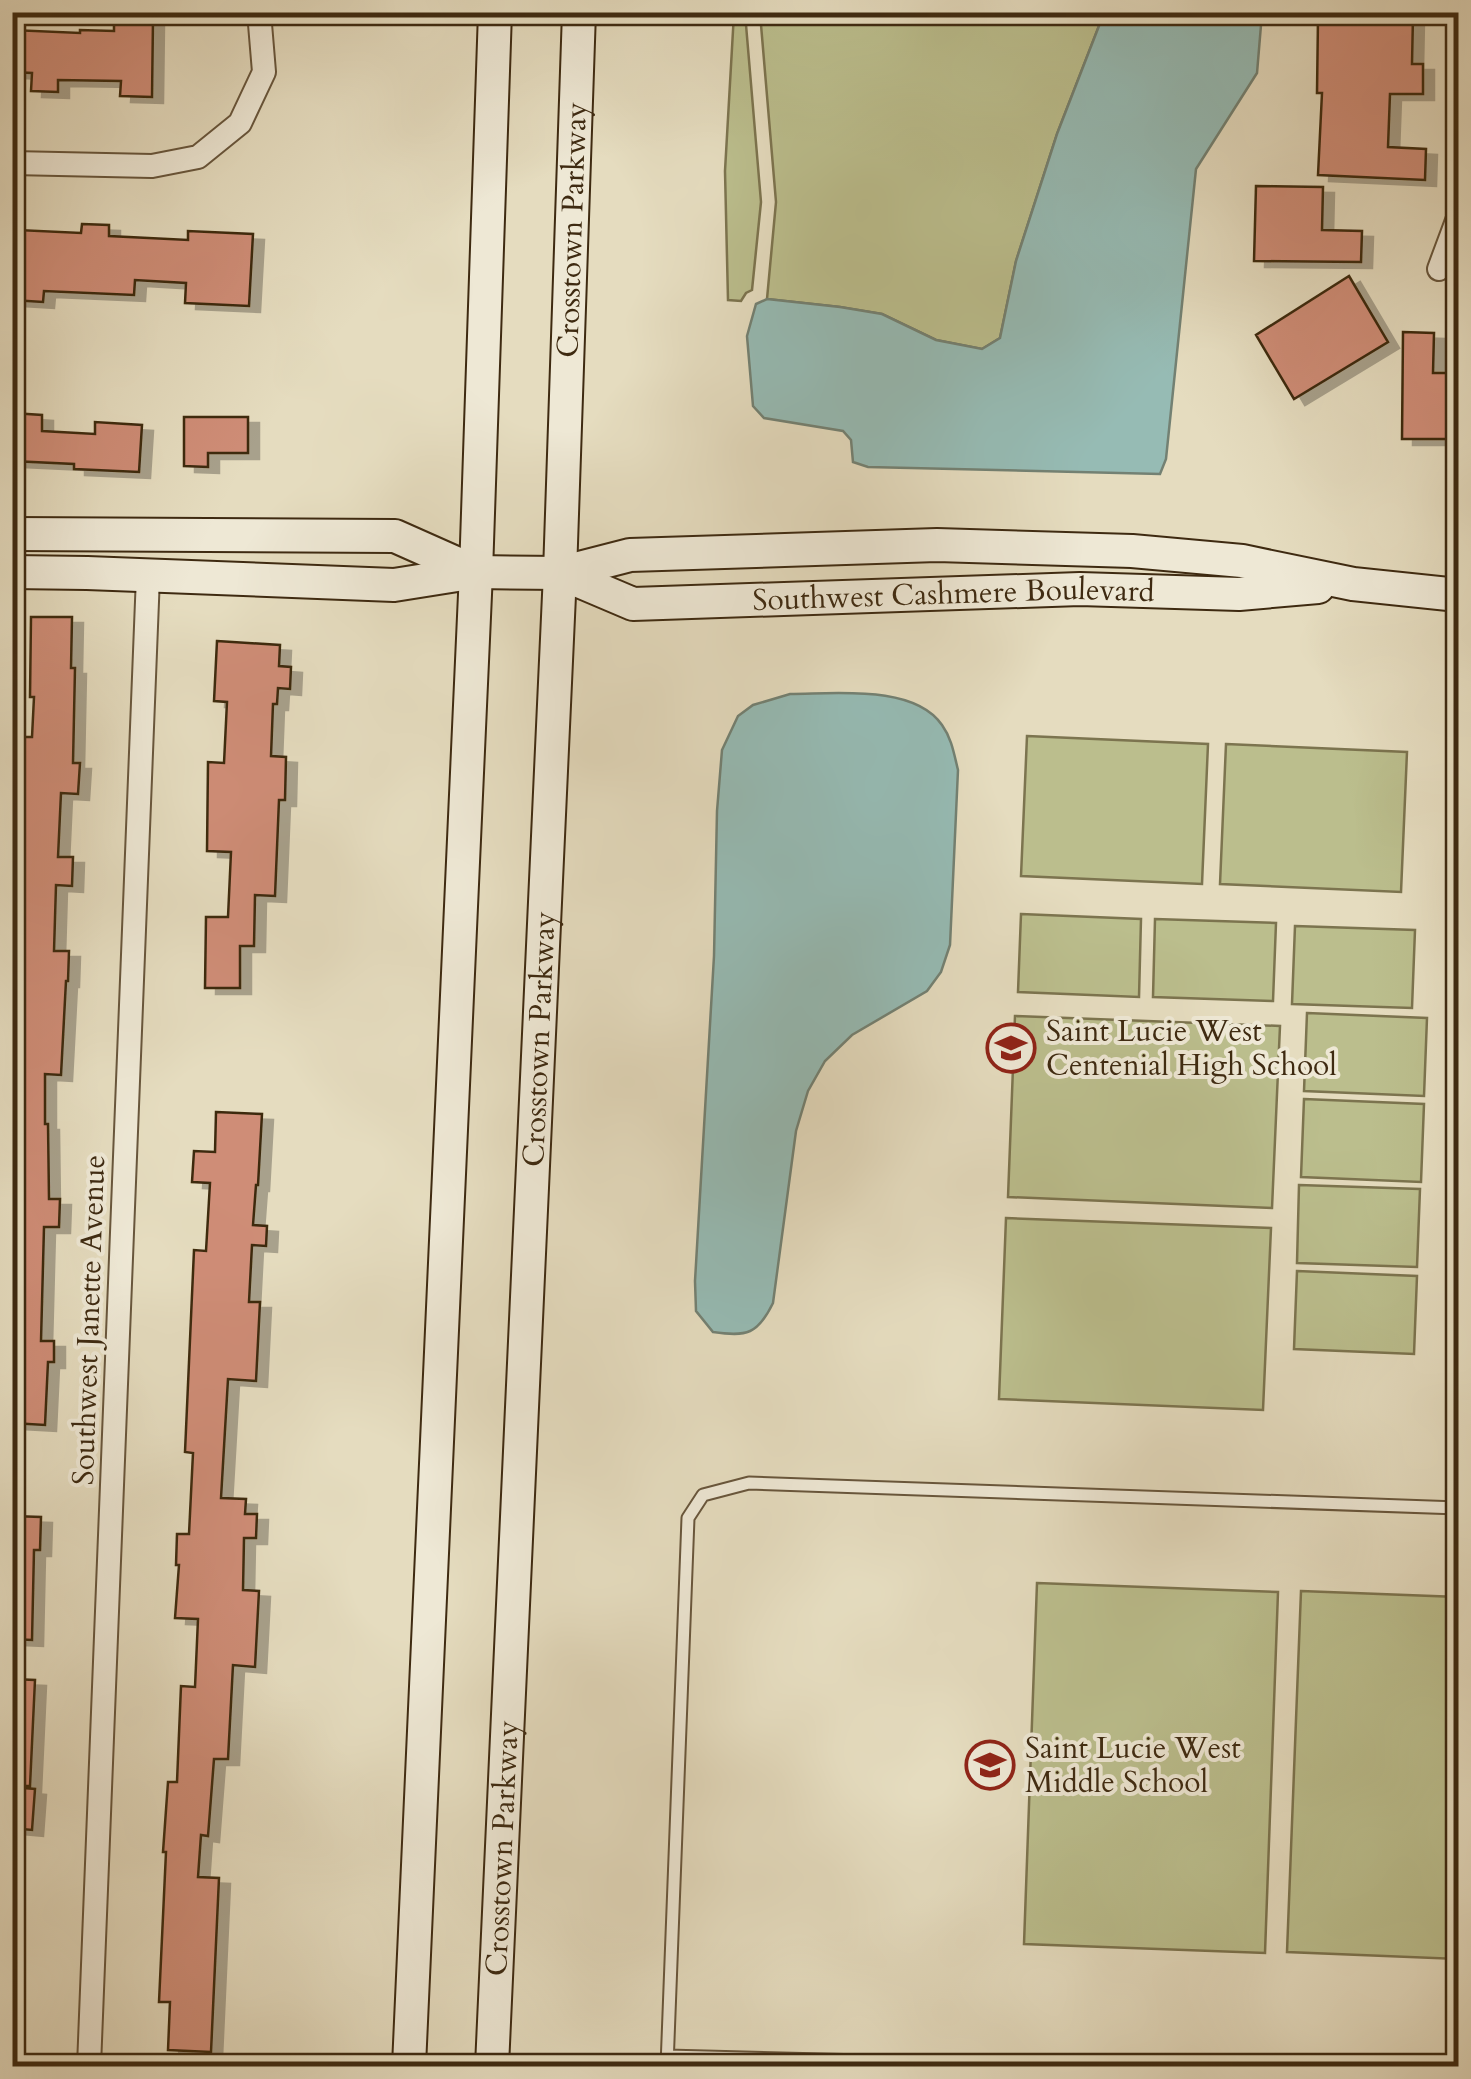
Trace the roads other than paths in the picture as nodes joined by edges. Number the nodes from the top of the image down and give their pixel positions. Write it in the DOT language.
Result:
graph roads {
  1 [pos="260,12"];
  2 [pos="495,12"];
  3 [pos="579,12"];
  4 [pos="12,162"];
  5 [pos="1458,218"];
  6 [pos="1439,270"];
  7 [pos="12,534"];
  8 [pos="12,572"];
  9 [pos="476,572"];
  10 [pos="560,573"];
  11 [pos="148,576"];
  12 [pos="1353,584"];
  13 [pos="1458,595"];
  14 [pos="1458,1508"];
  15 [pos="667,2061"];
  16 [pos="90,2066"];
  17 [pos="409,2066"];
  18 [pos="492,2066"];
  19 [pos="1066,2066"];
  1 -- 4 [label="street"];
  2 -- 9 [label="main road"];
  3 -- 10 [label="main road, Crosstown Parkway"];
  5 -- 6 [label="street"];
  7 -- 9 [label="main road, Southwest Cashmere Boulevard"];
  8 -- 11 [label="main road, Southwest Cashmere Boulevard"];
  9 -- 10 [label="main road, Southwest Cashmere Boulevard"];
  9 -- 11 [label="main road, Southwest Cashmere Boulevard"];
  9 -- 17 [label="main road"];
  10 -- 12 [label="main road, Southwest Cashmere Boulevard"];
  10 -- 12 [label="main road, Southwest Cashmere Boulevard"];
  10 -- 18 [label="main road, Crosstown Parkway"];
  11 -- 16 [label="street, Southwest Janette Avenue"];
  12 -- 13 [label="main road, Southwest Cashmere Boulevard"];
  14 -- 15 [label="lane"];
  15 -- 19 [label="lane"];
}
